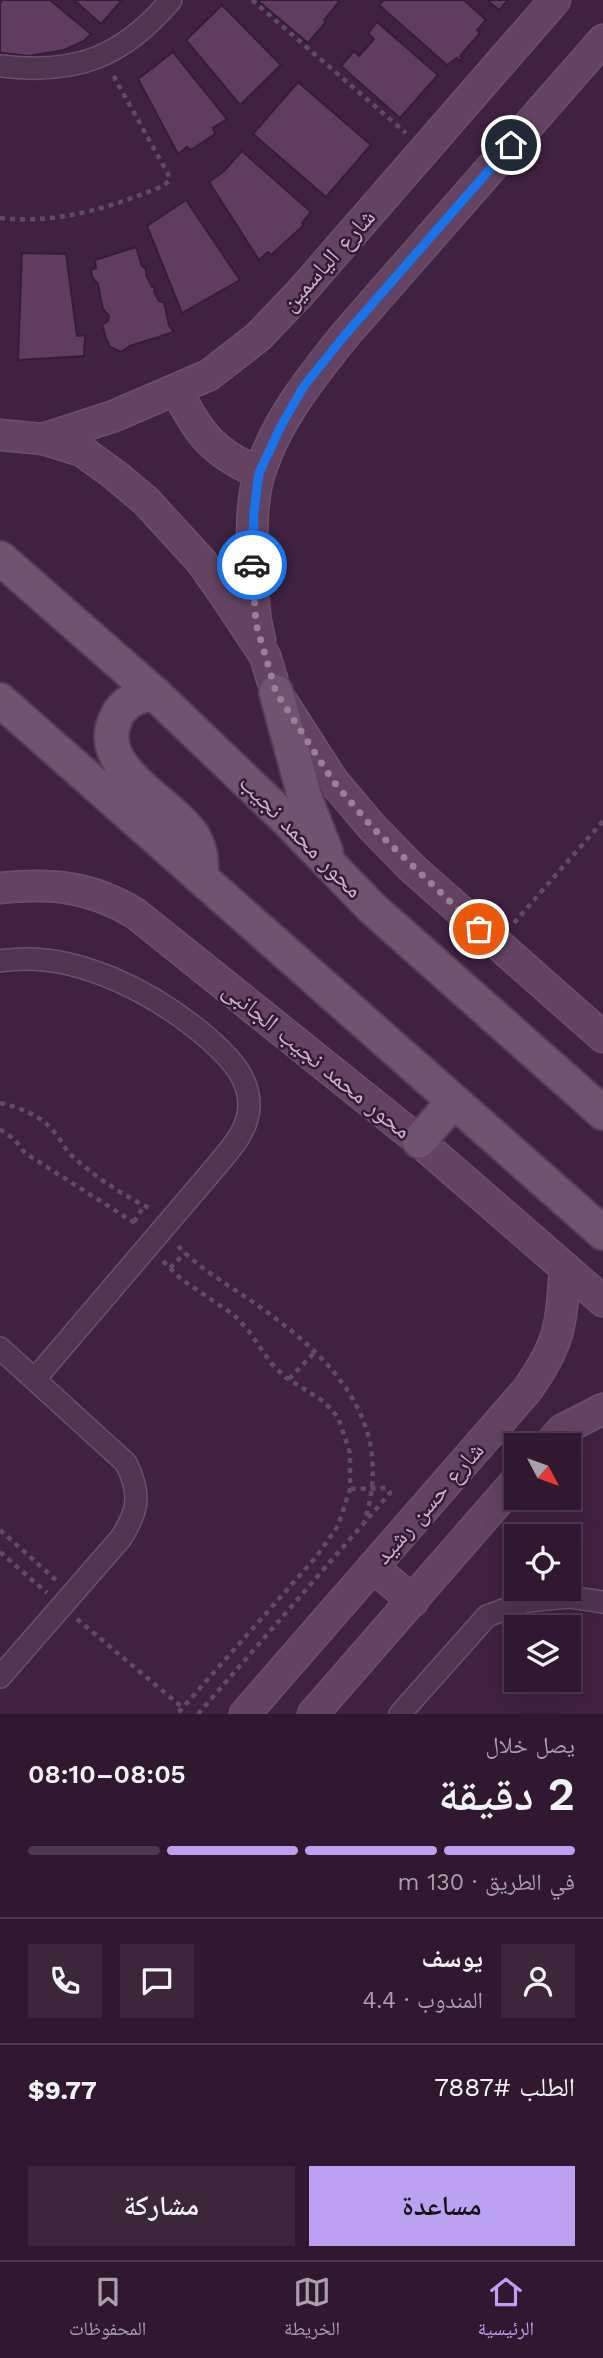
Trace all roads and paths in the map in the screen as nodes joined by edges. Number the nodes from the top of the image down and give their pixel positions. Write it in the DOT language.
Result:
graph roads {
  1 [pos="171,0"];
  2 [pos="252,0"];
  3 [pos="555,0"];
  4 [pos="603,40"];
  5 [pos="102,56"];
  6 [pos="0,66"];
  7 [pos="425,150"];
  8 [pos="0,218"];
  9 [pos="177,391"];
  10 [pos="0,435"];
  11 [pos="43,439"];
  12 [pos="259,473"];
  13 [pos="0,558"];
  14 [pos="265,656"];
  15 [pos="276,692"];
  16 [pos="155,694"];
  17 [pos="0,700"];
  18 [pos="603,821"];
  19 [pos="332,867"];
  20 [pos="200,877"];
  21 [pos="0,888"];
  22 [pos="496,944"];
  23 [pos="0,961"];
  24 [pos="603,1037"];
  25 [pos="453,1102"];
  26 [pos="0,1103"];
  27 [pos="603,1113"];
  28 [pos="0,1129"];
  29 [pos="419,1140"];
  30 [pos="144,1206"];
  31 [pos="134,1222"];
  32 [pos="160,1232"];
  33 [pos="603,1233"];
  34 [pos="185,1253"];
  35 [pos="170,1268"];
  36 [pos="565,1268"];
  37 [pos="603,1301"];
  38 [pos="0,1348"];
  39 [pos="315,1352"];
  40 [pos="35,1379"];
  41 [pos="289,1379"];
  42 [pos="603,1409"];
  43 [pos="559,1433"];
  44 [pos="350,1489"];
  45 [pos="372,1489"];
  46 [pos="504,1495"];
  47 [pos="364,1523"];
  48 [pos="0,1530"];
  49 [pos="0,1552"];
  50 [pos="373,1567"];
  51 [pos="67,1600"];
  52 [pos="413,1601"];
  53 [pos="603,1602"];
  54 [pos="0,1677"];
  55 [pos="183,1708"];
  56 [pos="177,1714"];
  57 [pos="198,1714"];
  58 [pos="245,1714"];
  59 [pos="313,1714"];
  60 [pos="400,1714"];
  1 -- 5 [label="street"];
  2 -- 7 [label="path"];
  3 -- 7 [label="street, شارع الياسمين"];
  4 -- 12 [label="street"];
  5 -- 6 [label="street"];
  5 -- 8 [label="path"];
  7 -- 9 [label="street, شارع الياسمين"];
  9 -- 11 [label="street, شارع الياسمين"];
  9 -- 12 [label="street"];
  10 -- 11 [label="street"];
  11 -- 14 [label="street"];
  12 -- 14 [label="street"];
  13 -- 16 [label="main road, محور محمد نجيب"];
  14 -- 15 [label="street"];
  15 -- 19 [label="main road"];
  15 -- 22 [label="street"];
  16 -- 19 [label="main road, محور محمد نجيب"];
  16 -- 20 [label="main road"];
  17 -- 20 [label="main road"];
  18 -- 22 [label="path"];
  19 -- 27 [label="main road, محور محمد نجيب"];
  20 -- 25 [label="main road"];
  21 -- 29 [label="street, محور محمد نجيب الجانبى"];
  22 -- 24 [label="street"];
  23 -- 32 [label="street"];
  25 -- 29 [label="main road"];
  25 -- 33 [label="main road"];
  26 -- 30 [label="path"];
  28 -- 31 [label="path"];
  29 -- 36 [label="street, محور محمد نجيب الجانبى"];
  30 -- 31 [label="path"];
  30 -- 32 [label="path"];
  31 -- 32 [label="path"];
  32 -- 34 [label="path"];
  32 -- 35 [label="path"];
  32 -- 40 [label="street"];
  34 -- 35 [label="path"];
  34 -- 39 [label="path"];
  35 -- 41 [label="path"];
  36 -- 37 [label="street, محور محمد نجيب الجانبى"];
  36 -- 50 [label="street, شارع حسن رشيد"];
  38 -- 40 [label="street"];
  39 -- 41 [label="path"];
  39 -- 45 [label="path"];
  40 -- 51 [label="street"];
  41 -- 44 [label="path"];
  42 -- 43 [label="street"];
  44 -- 45 [label="path"];
  44 -- 55 [label="path"];
  45 -- 47 [label="path"];
  45 -- 47 [label="path"];
  46 -- 52 [label="street"];
  47 -- 57 [label="path"];
  48 -- 51 [label="path"];
  49 -- 51 [label="path"];
  50 -- 52 [label="street"];
  50 -- 58 [label="street, شارع حسن رشيد"];
  51 -- 54 [label="street"];
  51 -- 55 [label="path"];
  52 -- 59 [label="street"];
  53 -- 60 [label="street"];
  55 -- 56 [label="path"];
}
